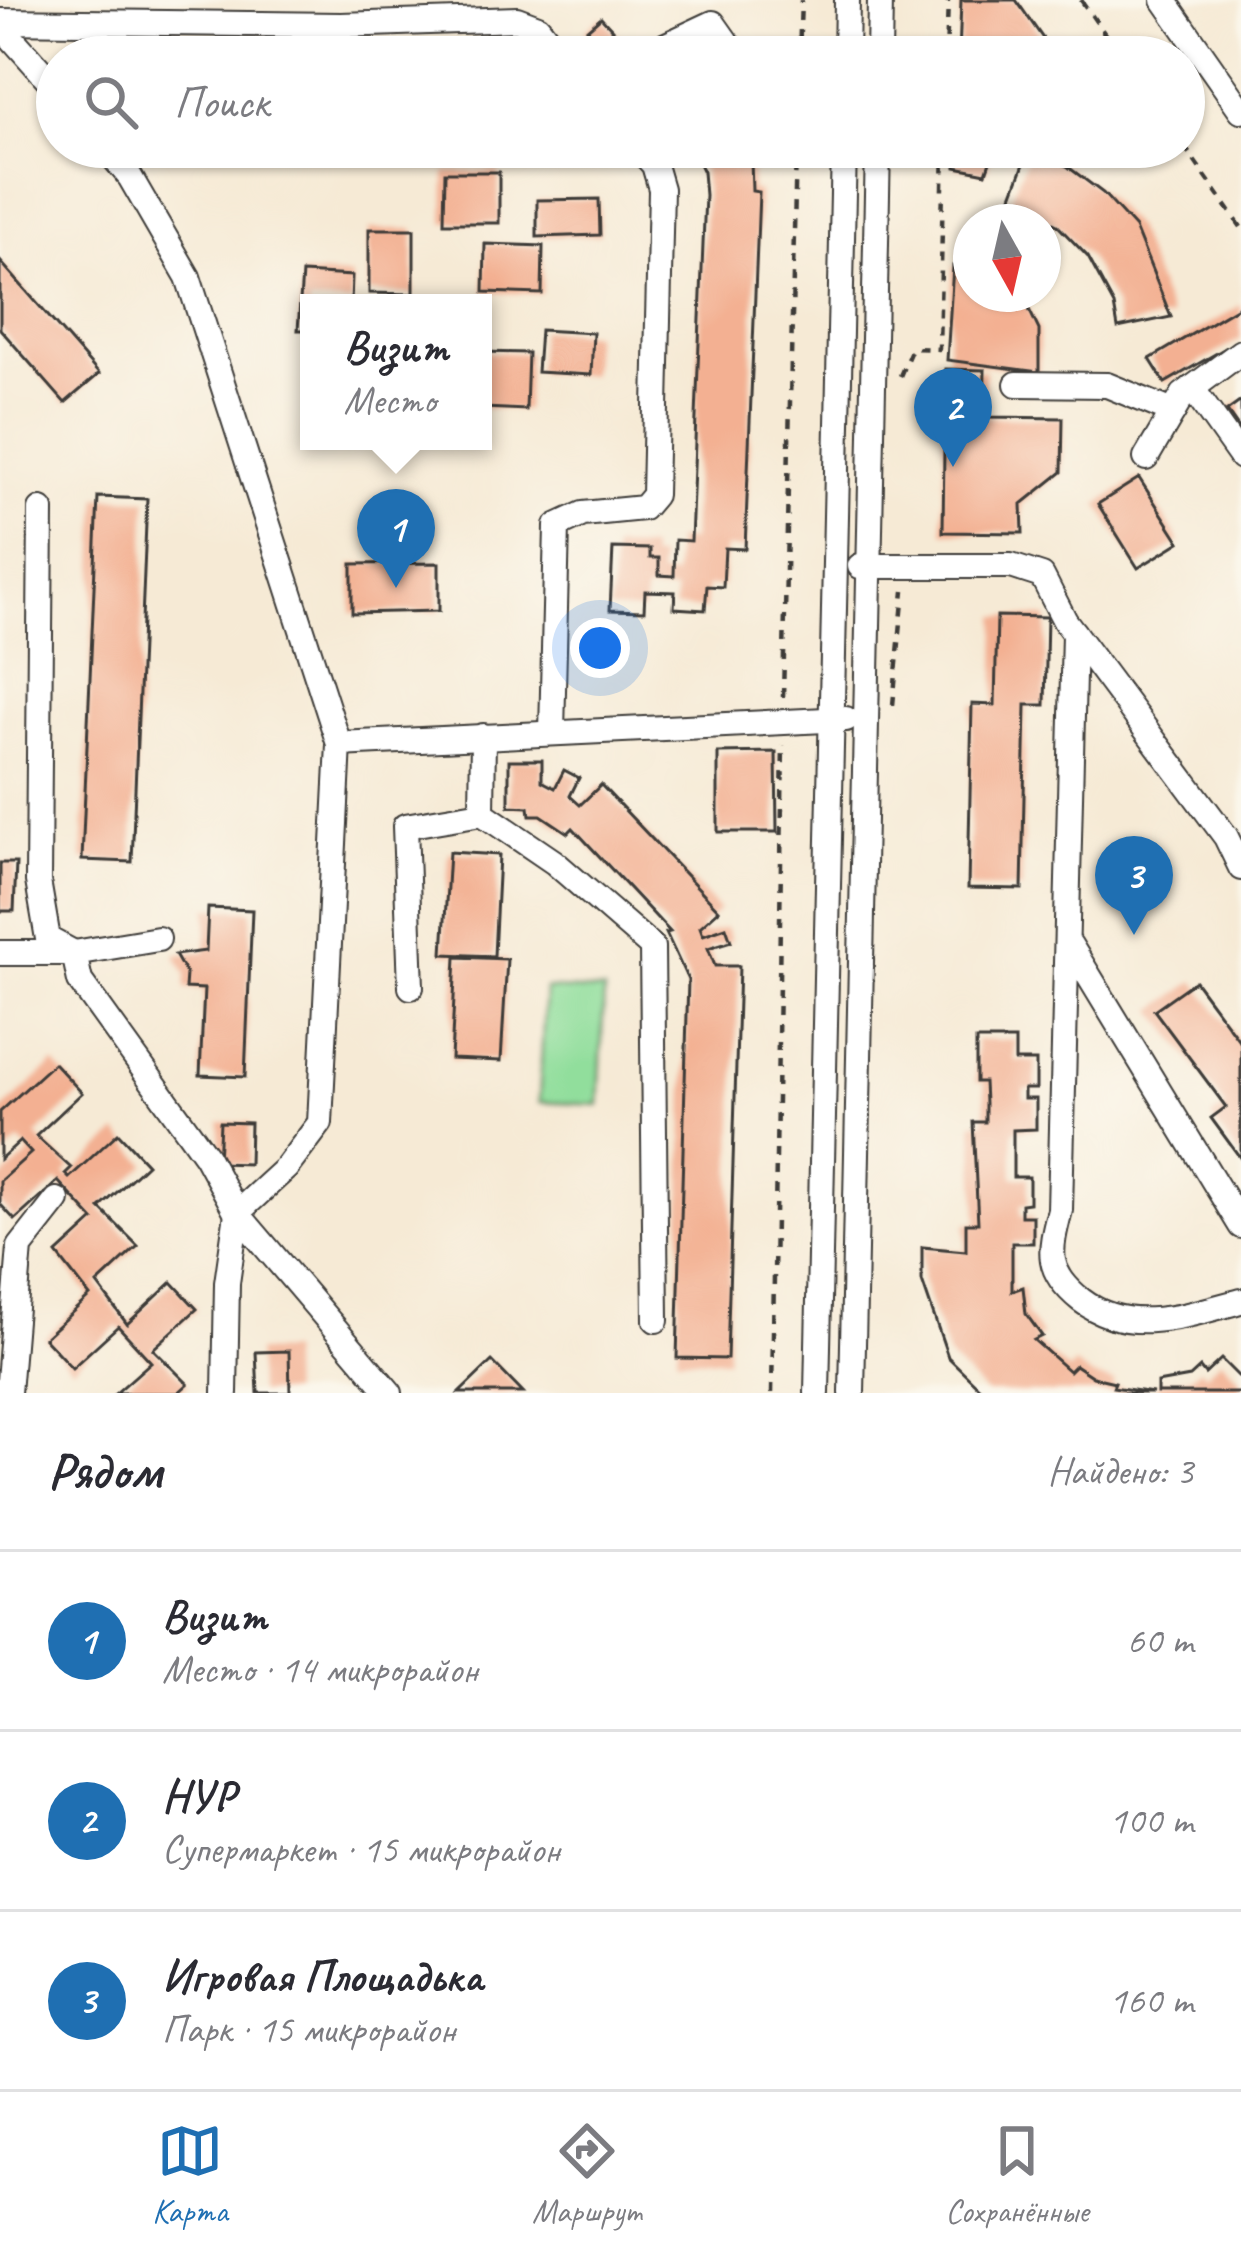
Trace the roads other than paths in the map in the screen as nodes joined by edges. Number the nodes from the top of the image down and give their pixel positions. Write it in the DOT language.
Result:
graph roads {
  1 [pos="207,0"];
  2 [pos="847,0"];
  3 [pos="880,0"];
  4 [pos="1164,0"];
  5 [pos="519,10"];
  6 [pos="295,12"];
  7 [pos="0,23"];
  8 [pos="220,25"];
  9 [pos="545,36"];
  10 [pos="685,36"];
  11 [pos="722,36"];
  12 [pos="846,36"];
  13 [pos="879,36"];
  14 [pos="1189,36"];
  15 [pos="1205,59"];
  16 [pos="36,65"];
  17 [pos="1241,110"];
  18 [pos="122,168"];
  19 [pos="655,168"];
  20 [pos="844,168"];
  21 [pos="878,168"];
  22 [pos="1241,352"];
  23 [pos="1017,384"];
  24 [pos="1192,388"];
  25 [pos="1173,412"];
  26 [pos="1241,457"];
  27 [pos="1146,458"];
  28 [pos="41,510"];
  29 [pos="837,565"];
  30 [pos="871,566"];
  31 [pos="1074,633"];
  32 [pos="868,718"];
  33 [pos="832,719"];
  34 [pos="552,732"];
  35 [pos="483,736"];
  36 [pos="339,744"];
  37 [pos="482,813"];
  38 [pos="1241,866"];
  39 [pos="158,939"];
  40 [pos="1068,943"];
  41 [pos="0,952"];
  42 [pos="74,952"];
  43 [pos="411,987"];
  44 [pos="57,1200"];
  45 [pos="237,1213"];
  46 [pos="1241,1226"];
  47 [pos="1241,1301"];
  48 [pos="656,1320"];
  49 [pos="8,1393"];
  50 [pos="225,1393"];
  51 [pos="389,1393"];
  52 [pos="817,1393"];
  53 [pos="852,1393"];
  1 -- 8 [label="street"];
  2 -- 12 [label="street"];
  3 -- 13 [label="street"];
  4 -- 14 [label="street"];
  5 -- 6 [label="street"];
  5 -- 9 [label="street"];
  6 -- 8 [label="street"];
  7 -- 8 [label="street"];
  7 -- 16 [label="street"];
  10 -- 11 [label="street"];
  15 -- 17 [label="street"];
  18 -- 36 [label="street"];
  19 -- 34 [label="street"];
  20 -- 29 [label="street"];
  21 -- 30 [label="street"];
  22 -- 24 [label="street"];
  23 -- 25 [label="street"];
  24 -- 25 [label="street"];
  24 -- 26 [label="street"];
  25 -- 27 [label="street"];
  28 -- 42 [label="street"];
  29 -- 30 [label="street"];
  29 -- 33 [label="street"];
  30 -- 31 [label="street"];
  30 -- 32 [label="street"];
  31 -- 38 [label="street"];
  31 -- 40 [label="street"];
  32 -- 33 [label="street"];
  32 -- 53 [label="street"];
  33 -- 34 [label="street"];
  33 -- 52 [label="street"];
  34 -- 35 [label="street"];
  35 -- 36 [label="street"];
  35 -- 37 [label="street"];
  36 -- 45 [label="street"];
  37 -- 43 [label="street"];
  37 -- 48 [label="street"];
  39 -- 42 [label="street"];
  40 -- 46 [label="street"];
  40 -- 47 [label="street"];
  41 -- 42 [label="street"];
  42 -- 45 [label="street"];
  44 -- 49 [label="street"];
  45 -- 50 [label="street"];
  45 -- 51 [label="street"];
}
